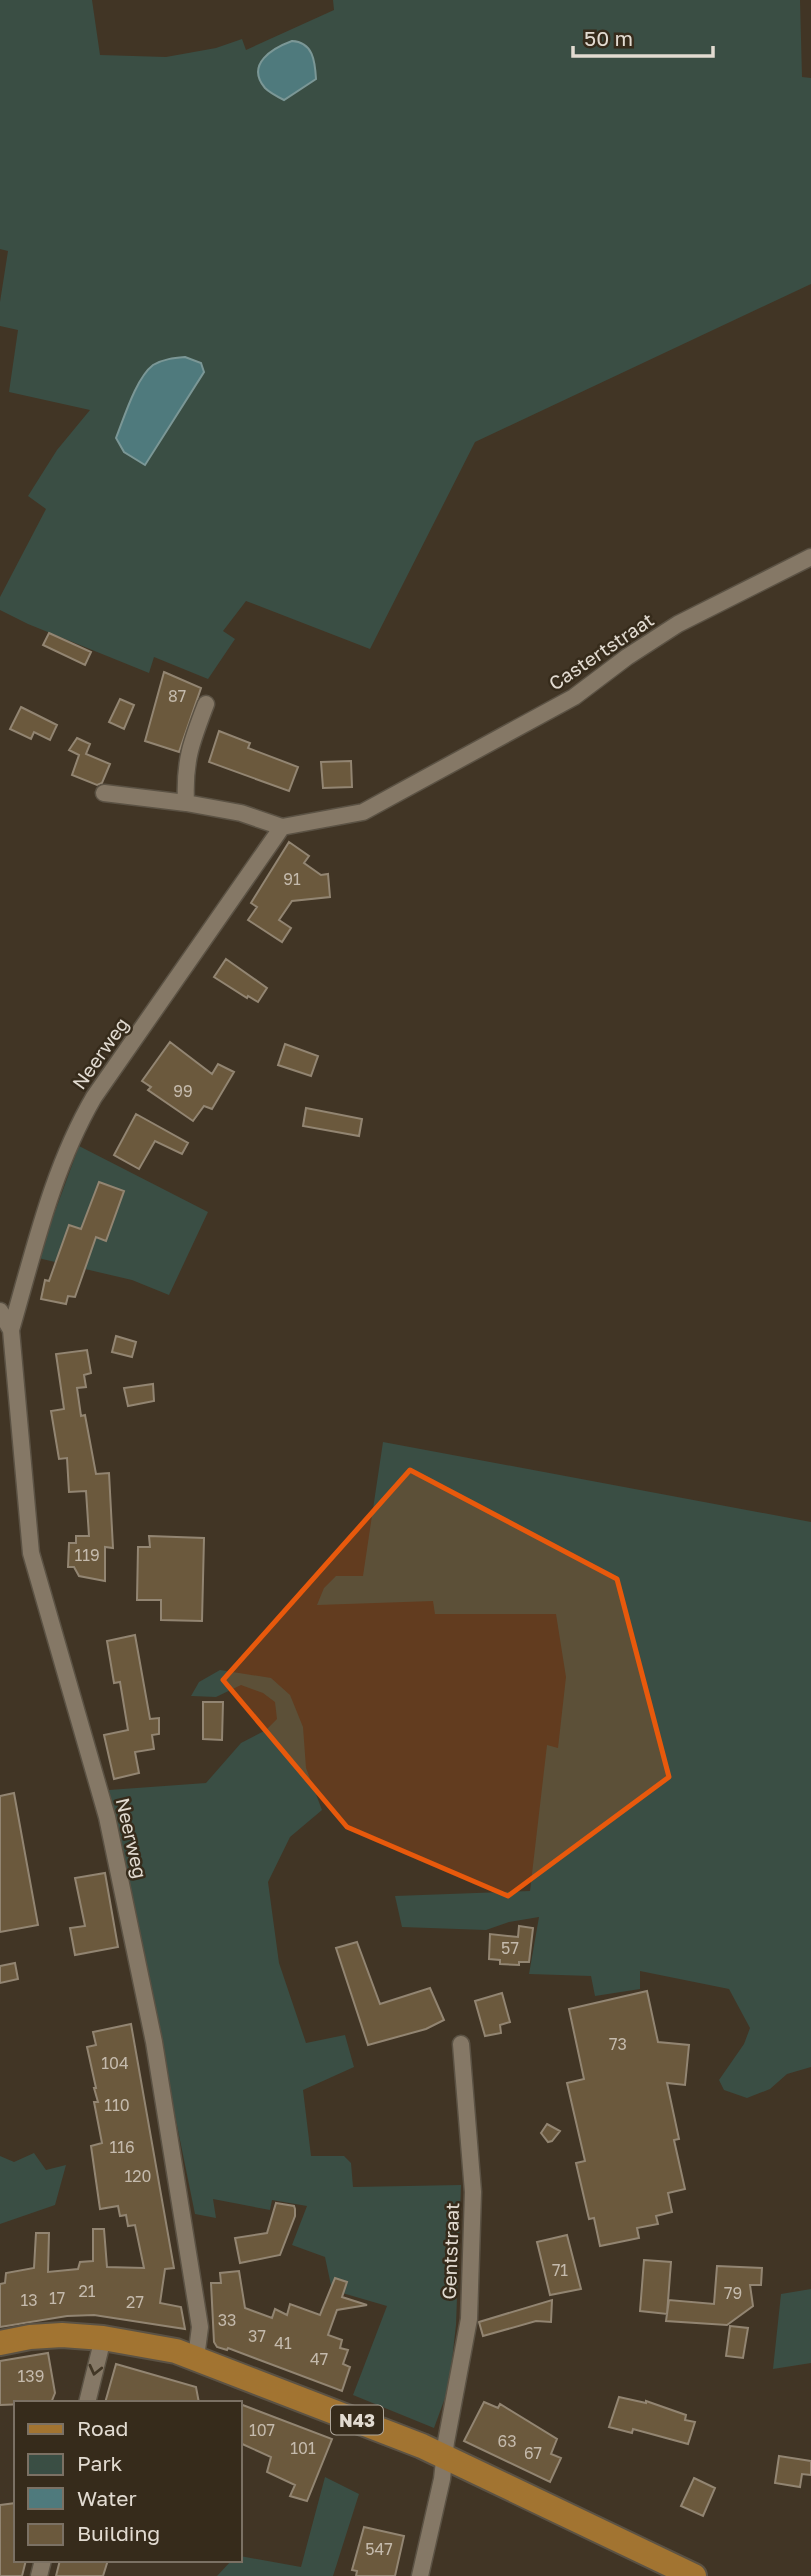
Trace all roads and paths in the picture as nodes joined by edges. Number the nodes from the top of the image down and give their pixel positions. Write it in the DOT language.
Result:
graph roads {
  1 [pos="811,557"];
  2 [pos="206,704"];
  3 [pos="104,793"];
  4 [pos="186,803"];
  5 [pos="282,827"];
  6 [pos="0,1311"];
  7 [pos="10,1331"];
  8 [pos="461,2044"];
  9 [pos="103,2338"];
  10 [pos="0,2343"];
  11 [pos="196,2358"];
  12 [pos="87,2401"];
  13 [pos="445,2457"];
  14 [pos="420,2576"];
  15 [pos="694,2576"];
  1 -- 5 [label="street, Castertstraat"];
  2 -- 4 [label="street"];
  3 -- 4 [label="street"];
  4 -- 5 [label="street"];
  5 -- 7 [label="street, Neerweg"];
  6 -- 7 [label="street, Neerweg"];
  7 -- 11 [label="street, Neerweg"];
  8 -- 13 [label="street, Gentstraat"];
  9 -- 10 [label="main road, N43"];
  9 -- 11 [label="main road, N43"];
  9 -- 12 [label="street, one-way"];
  11 -- 13 [label="main road, N43"];
  13 -- 14 [label="street, Gentstraat"];
  13 -- 15 [label="main road, N43"];
}
